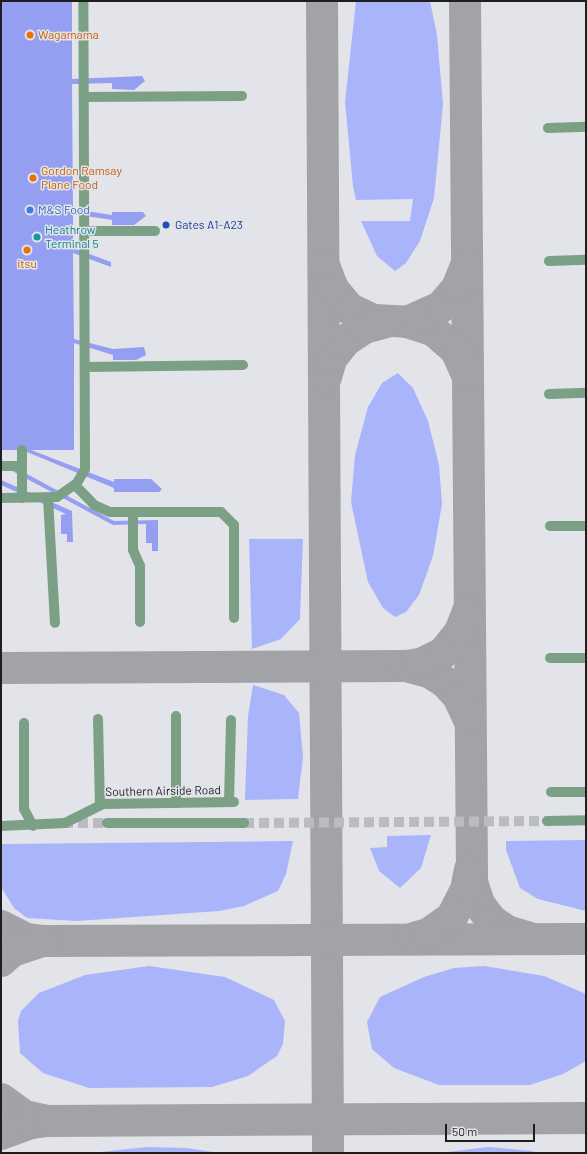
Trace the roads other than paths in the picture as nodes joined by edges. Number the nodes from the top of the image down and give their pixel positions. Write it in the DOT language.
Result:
graph roads {
  1 [pos="83,1"];
  2 [pos="242,96"];
  3 [pos="84,97"];
  4 [pos="586,127"];
  5 [pos="548,128"];
  6 [pos="155,230"];
  7 [pos="85,231"];
  8 [pos="586,260"];
  9 [pos="549,261"];
  10 [pos="243,365"];
  11 [pos="86,367"];
  12 [pos="586,393"];
  13 [pos="549,394"];
  14 [pos="22,450"];
  15 [pos="1,466"];
  16 [pos="22,466"];
  17 [pos="75,485"];
  18 [pos="1,498"];
  19 [pos="22,498"];
  20 [pos="48,498"];
  21 [pos="132,512"];
  22 [pos="550,526"];
  23 [pos="586,526"];
  24 [pos="234,618"];
  25 [pos="55,622"];
  26 [pos="140,622"];
  27 [pos="550,658"];
  28 [pos="586,658"];
  29 [pos="176,716"];
  30 [pos="98,719"];
  31 [pos="231,720"];
  32 [pos="24,723"];
  33 [pos="551,792"];
  34 [pos="586,792"];
  35 [pos="176,803"];
  36 [pos="100,805"];
  37 [pos="586,820"];
  38 [pos="547,821"];
  39 [pos="107,823"];
  40 [pos="244,823"];
  41 [pos="1,826"];
  42 [pos="33,826"];
  1 -- 3 [label="street"];
  2 -- 3 [label="street"];
  3 -- 7 [label="street"];
  4 -- 5 [label="street"];
  6 -- 7 [label="street"];
  7 -- 11 [label="street"];
  8 -- 9 [label="street"];
  10 -- 11 [label="street"];
  11 -- 17 [label="street"];
  12 -- 13 [label="street"];
  14 -- 16 [label="street"];
  15 -- 16 [label="street"];
  16 -- 19 [label="street"];
  17 -- 20 [label="street"];
  17 -- 21 [label="street"];
  18 -- 19 [label="street"];
  19 -- 20 [label="street"];
  20 -- 25 [label="street"];
  21 -- 24 [label="street"];
  21 -- 26 [label="street"];
  22 -- 23 [label="street"];
  27 -- 28 [label="street"];
  29 -- 35 [label="street"];
  30 -- 36 [label="street"];
  31 -- 35 [label="street, Southern Airside Road"];
  32 -- 42 [label="street"];
  33 -- 34 [label="street"];
  35 -- 36 [label="street, Southern Airside Road"];
  36 -- 42 [label="street, Southern Airside Road"];
  37 -- 38 [label="street"];
  39 -- 40 [label="street"];
  41 -- 42 [label="street, Southern Airside Road"];
}
